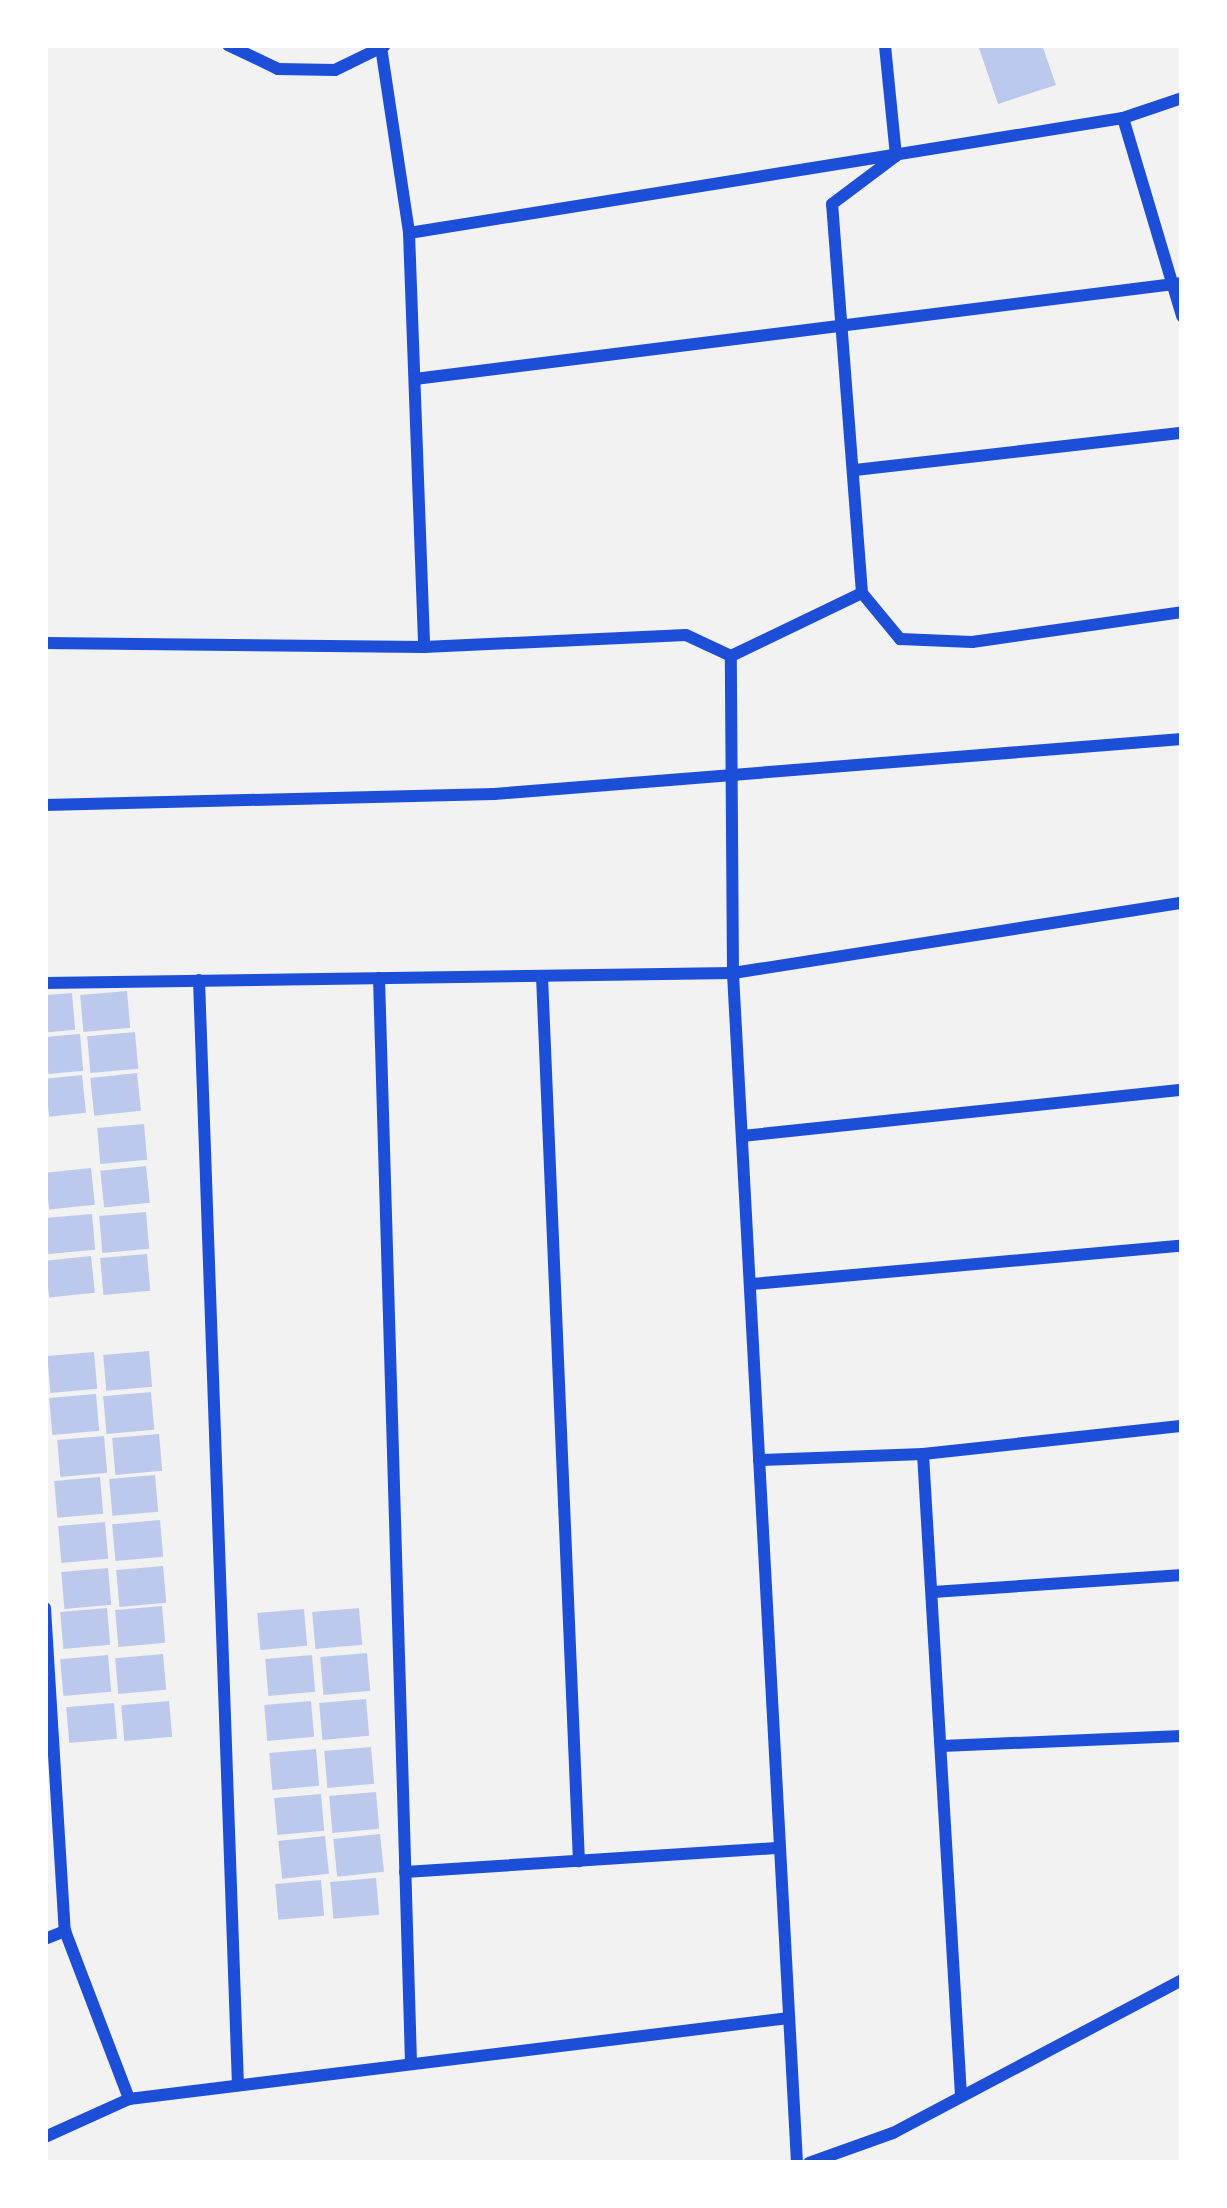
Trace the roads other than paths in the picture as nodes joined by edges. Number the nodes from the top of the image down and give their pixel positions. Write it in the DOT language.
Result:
graph roads {
  1 [pos="228,45"];
  2 [pos="885,45"];
  3 [pos="383,46"];
  4 [pos="1182,98"];
  5 [pos="1124,118"];
  6 [pos="896,156"];
  7 [pos="409,233"];
  8 [pos="1178,284"];
  9 [pos="1182,316"];
  10 [pos="841,326"];
  11 [pos="415,379"];
  12 [pos="1182,433"];
  13 [pos="856,470"];
  14 [pos="862,593"];
  15 [pos="1182,612"];
  16 [pos="45,644"];
  17 [pos="424,647"];
  18 [pos="731,656"];
  19 [pos="1182,739"];
  20 [pos="727,776"];
  21 [pos="45,805"];
  22 [pos="1182,903"];
  23 [pos="733,973"];
  24 [pos="542,976"];
  25 [pos="379,978"];
  26 [pos="199,980"];
  27 [pos="45,983"];
  28 [pos="1182,1090"];
  29 [pos="742,1136"];
  30 [pos="1182,1246"];
  31 [pos="752,1284"];
  32 [pos="1182,1426"];
  33 [pos="923,1454"];
  34 [pos="759,1460"];
  35 [pos="1182,1575"];
  36 [pos="933,1592"];
  37 [pos="45,1608"];
  38 [pos="45,1623"];
  39 [pos="1182,1736"];
  40 [pos="942,1746"];
  41 [pos="50,1769"];
  42 [pos="779,1848"];
  43 [pos="579,1861"];
  44 [pos="405,1872"];
  45 [pos="65,1931"];
  46 [pos="45,1939"];
  47 [pos="1182,1980"];
  48 [pos="789,2018"];
  49 [pos="411,2064"];
  50 [pos="238,2086"];
  51 [pos="961,2096"];
  52 [pos="129,2098"];
  53 [pos="45,2137"];
  54 [pos="797,2163"];
  55 [pos="808,2163"];
  1 -- 3 [label="street"];
  2 -- 6 [label="street"];
  3 -- 7 [label="street"];
  4 -- 5 [label="street"];
  5 -- 6 [label="street"];
  5 -- 8 [label="street"];
  6 -- 7 [label="street"];
  6 -- 10 [label="street"];
  7 -- 11 [label="street"];
  8 -- 9 [label="street"];
  8 -- 10 [label="street"];
  10 -- 11 [label="street"];
  10 -- 13 [label="street"];
  11 -- 17 [label="street"];
  12 -- 13 [label="street"];
  13 -- 14 [label="street"];
  14 -- 15 [label="street"];
  14 -- 18 [label="street"];
  16 -- 17 [label="street"];
  17 -- 18 [label="street"];
  18 -- 20 [label="street"];
  19 -- 20 [label="street"];
  20 -- 21 [label="street"];
  20 -- 23 [label="street"];
  22 -- 23 [label="street"];
  23 -- 24 [label="street"];
  23 -- 29 [label="street"];
  24 -- 25 [label="street"];
  24 -- 43 [label="street"];
  25 -- 26 [label="street"];
  25 -- 44 [label="street"];
  26 -- 27 [label="street"];
  26 -- 50 [label="street"];
  28 -- 29 [label="street"];
  29 -- 31 [label="street"];
  30 -- 31 [label="street"];
  31 -- 34 [label="street"];
  32 -- 33 [label="street"];
  33 -- 34 [label="street"];
  33 -- 36 [label="street"];
  34 -- 42 [label="street"];
  35 -- 36 [label="street"];
  36 -- 40 [label="street"];
  37 -- 38 [label="street"];
  38 -- 41 [label="street"];
  39 -- 40 [label="street"];
  40 -- 51 [label="street"];
  41 -- 45 [label="street"];
  42 -- 43 [label="street"];
  42 -- 48 [label="street"];
  43 -- 44 [label="street"];
  44 -- 49 [label="street"];
  45 -- 46 [label="street"];
  45 -- 52 [label="street"];
  47 -- 51 [label="street"];
  48 -- 49 [label="street"];
  48 -- 54 [label="street"];
  49 -- 50 [label="street"];
  50 -- 52 [label="street"];
  51 -- 55 [label="street"];
  52 -- 53 [label="street"];
}
